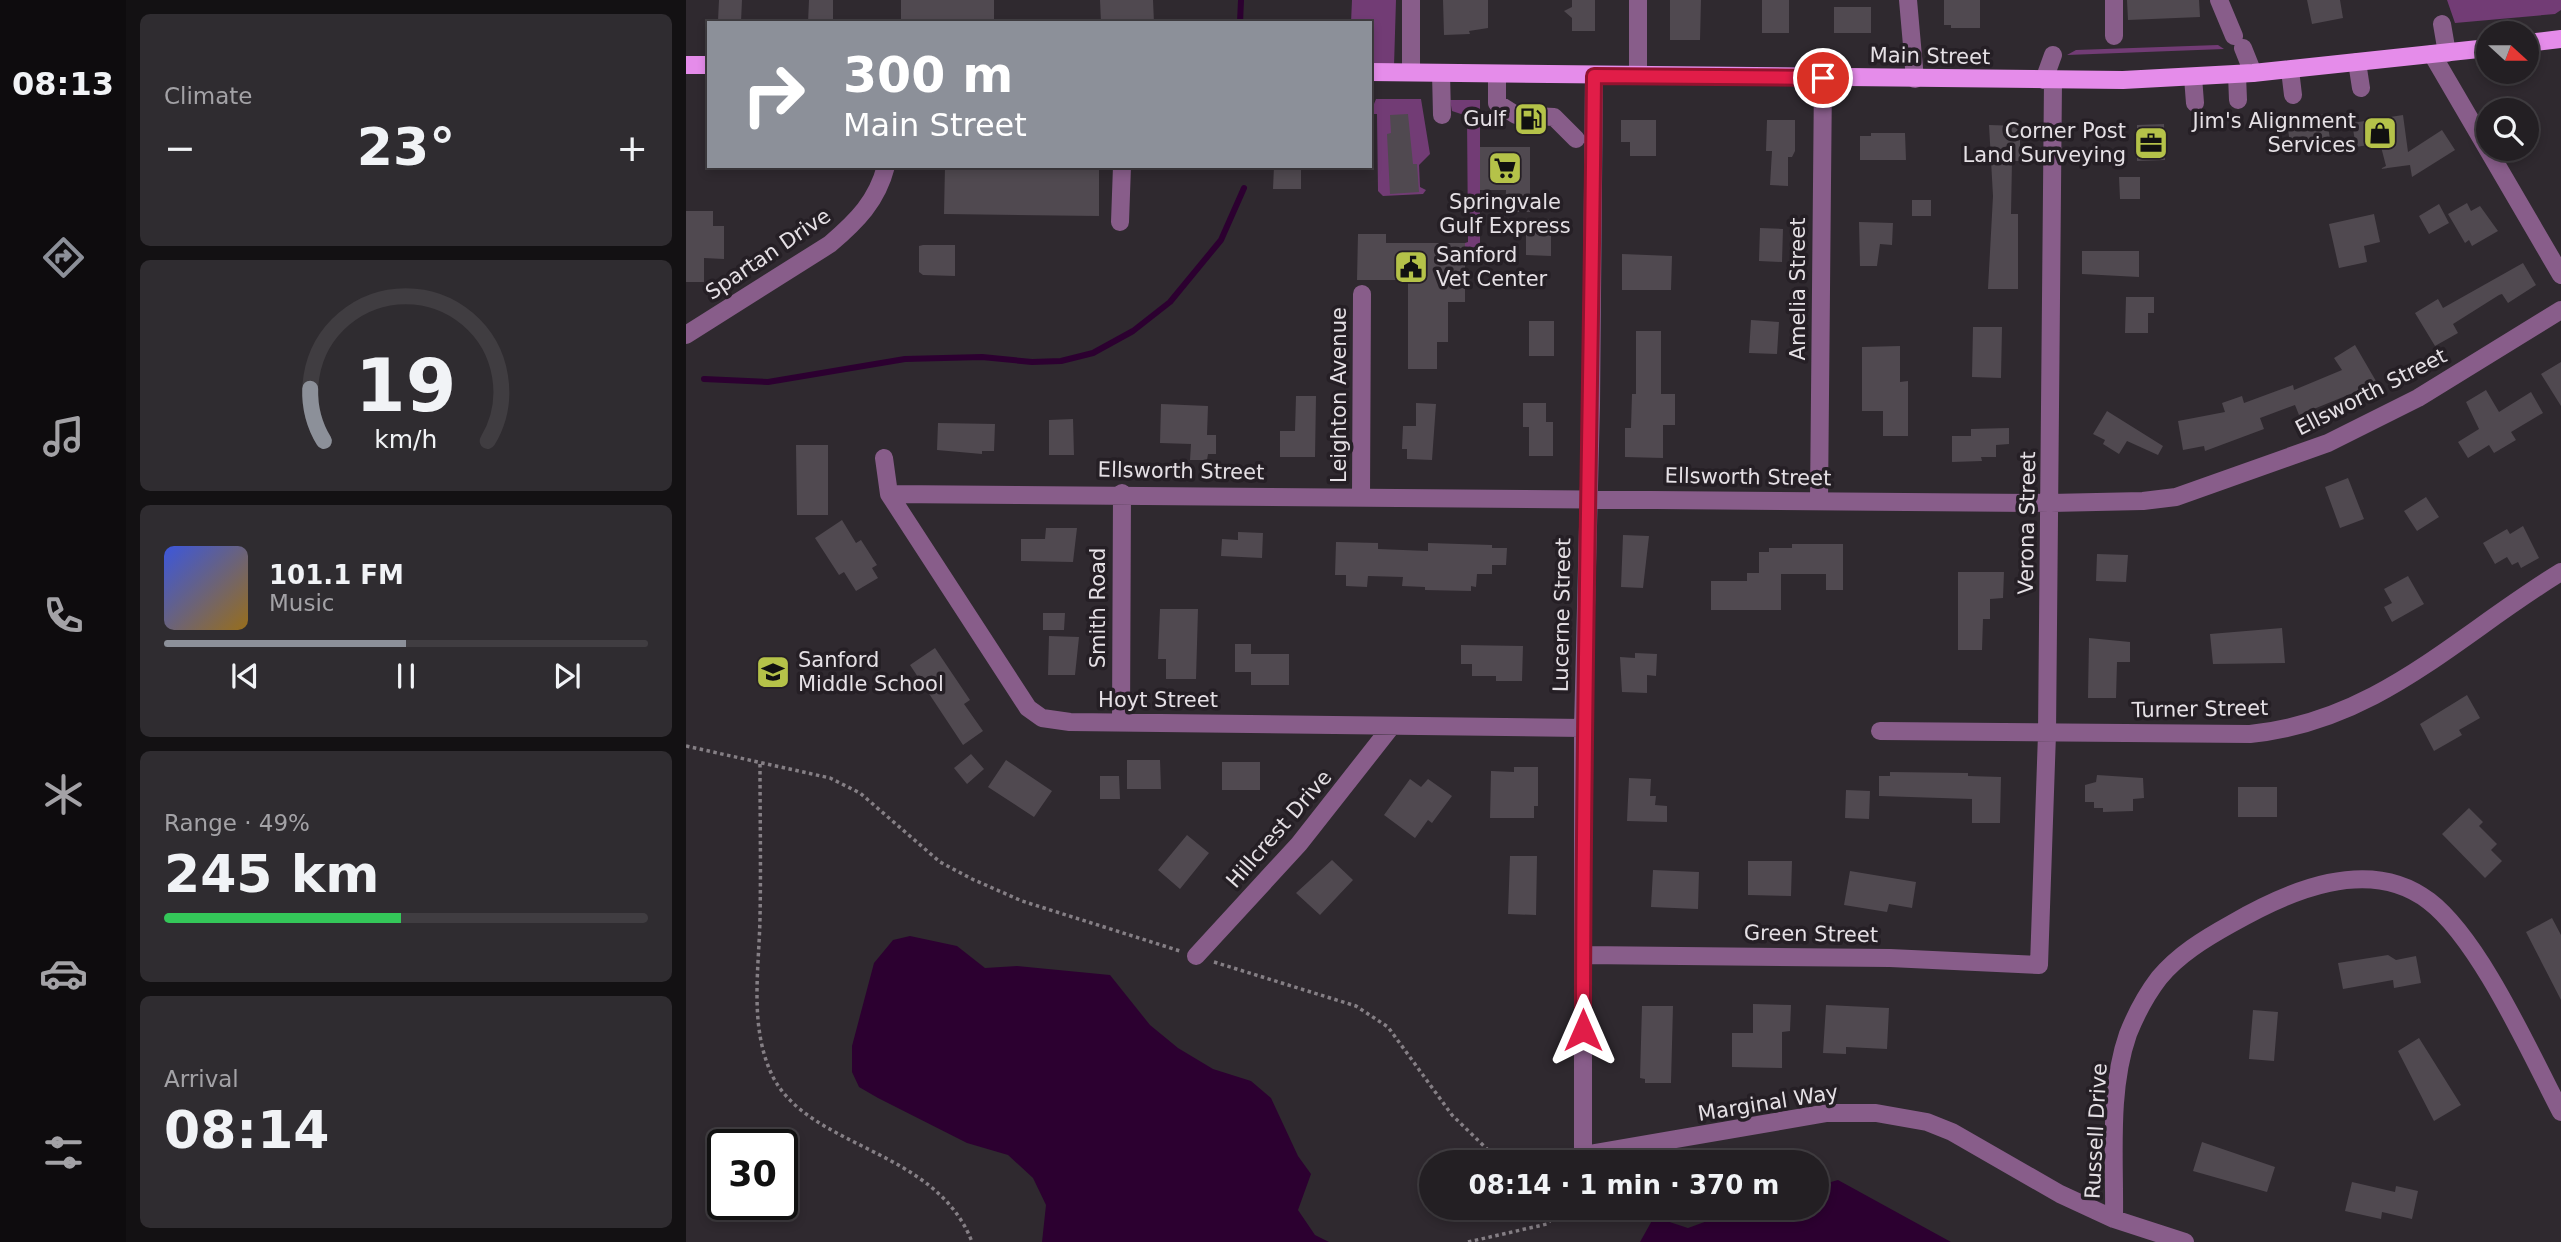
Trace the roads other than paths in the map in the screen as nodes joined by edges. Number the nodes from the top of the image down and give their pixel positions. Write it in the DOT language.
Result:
graph roads {
  1 [pos="1411,0"];
  2 [pos="1638,0"];
  3 [pos="1908,0"];
  4 [pos="2114,0"];
  5 [pos="2219,0"];
  6 [pos="2442,24"];
  7 [pos="2114,36"];
  8 [pos="2561,39"];
  9 [pos="2539,42"];
  10 [pos="2476,50"];
  11 [pos="2440,54"];
  12 [pos="2053,55"];
  13 [pos="2357,62"];
  14 [pos="686,65"];
  15 [pos="707,65"];
  16 [pos="2290,70"];
  17 [pos="1372,72"];
  18 [pos="1411,72"];
  19 [pos="1441,73"];
  20 [pos="1497,74"];
  21 [pos="2245,74"];
  22 [pos="1594,76"];
  23 [pos="1637,76"];
  24 [pos="1823,78"];
  25 [pos="2193,78"];
  26 [pos="1915,79"];
  27 [pos="2049,80"];
  28 [pos="2361,88"];
  29 [pos="2293,95"];
  30 [pos="2238,100"];
  31 [pos="2195,103"];
  32 [pos="1497,107"];
  33 [pos="1442,115"];
  34 [pos="1585,139"];
  35 [pos="1122,168"];
  36 [pos="885,170"];
  37 [pos="1120,222"];
  38 [pos="2561,275"];
  39 [pos="1362,294"];
  40 [pos="2561,310"];
  41 [pos="686,335"];
  42 [pos="884,458"];
  43 [pos="1122,493"];
  44 [pos="890,494"];
  45 [pos="1361,496"];
  46 [pos="1588,498"];
  47 [pos="1819,501"];
  48 [pos="2050,503"];
  49 [pos="2561,572"];
  50 [pos="1121,722"];
  51 [pos="1391,727"];
  52 [pos="1583,728"];
  53 [pos="1880,731"];
  54 [pos="2047,734"];
  55 [pos="1583,955"];
  56 [pos="1196,956"];
  57 [pos="2039,965"];
  58 [pos="2561,1112"];
  59 [pos="1583,1150"];
  60 [pos="1612,1150"];
  61 [pos="2114,1219"];
  62 [pos="2185,1242"];
  1 -- 18 [label="street"];
  2 -- 23 [label="street"];
  3 -- 26 [label="street"];
  4 -- 7 [label="street"];
  5 -- 21 [label="street"];
  6 -- 11 [label="street"];
  8 -- 9 [label="main road"];
  10 -- 11 [label="main road, Main Street"];
  11 -- 13 [label="main road, Main Street"];
  11 -- 38 [label="street"];
  12 -- 27 [label="street, Verona Street"];
  13 -- 16 [label="main road, Main Street"];
  13 -- 28 [label="street"];
  14 -- 15 [label="main road"];
  16 -- 21 [label="main road, Main Street"];
  16 -- 29 [label="street"];
  17 -- 18 [label="main road, Main Street"];
  18 -- 19 [label="main road, Main Street"];
  19 -- 20 [label="main road, Main Street"];
  19 -- 33 [label="street"];
  20 -- 22 [label="main road, Main Street"];
  20 -- 34 [label="street"];
  21 -- 25 [label="main road, Main Street"];
  21 -- 30 [label="street"];
  22 -- 23 [label="main road, Main Street"];
  22 -- 34 [label="street, Lucerne Street"];
  23 -- 24 [label="main road, Main Street"];
  24 -- 26 [label="main road, Main Street"];
  24 -- 47 [label="street, Amelia Street"];
  25 -- 27 [label="main road, Main Street"];
  25 -- 31 [label="street"];
  26 -- 27 [label="main road, Main Street"];
  27 -- 48 [label="street, Verona Street"];
  32 -- 34 [label="street"];
  34 -- 46 [label="street, Lucerne Street"];
  35 -- 37 [label="street"];
  36 -- 41 [label="street, Spartan Drive"];
  39 -- 45 [label="street, Leighton Avenue"];
  40 -- 48 [label="street, Ellsworth Street"];
  42 -- 44 [label="street, Hoyt Street"];
  43 -- 44 [label="street, Ellsworth Street"];
  43 -- 45 [label="street, Ellsworth Street"];
  43 -- 50 [label="street, Smith Road"];
  44 -- 50 [label="street, Hoyt Street"];
  45 -- 46 [label="street, Ellsworth Street"];
  46 -- 47 [label="street, Ellsworth Street"];
  46 -- 52 [label="street, Lucerne Street"];
  47 -- 48 [label="street, Ellsworth Street"];
  48 -- 54 [label="street, Verona Street"];
  49 -- 54 [label="street, Turner Street"];
  50 -- 51 [label="street, Hoyt Street"];
  51 -- 52 [label="street, Hoyt Street"];
  51 -- 56 [label="street, Hillcrest Drive"];
  52 -- 55 [label="street, Lucerne Street"];
  53 -- 54 [label="street, Turner Street"];
  54 -- 57 [label="street, Verona Street"];
  55 -- 57 [label="street, Green Street"];
  55 -- 59 [label="street, Lucerne Street"];
  58 -- 61 [label="street, Russell Drive"];
  60 -- 61 [label="street, Marginal Way"];
  61 -- 62 [label="street, Marginal Way"];
}
